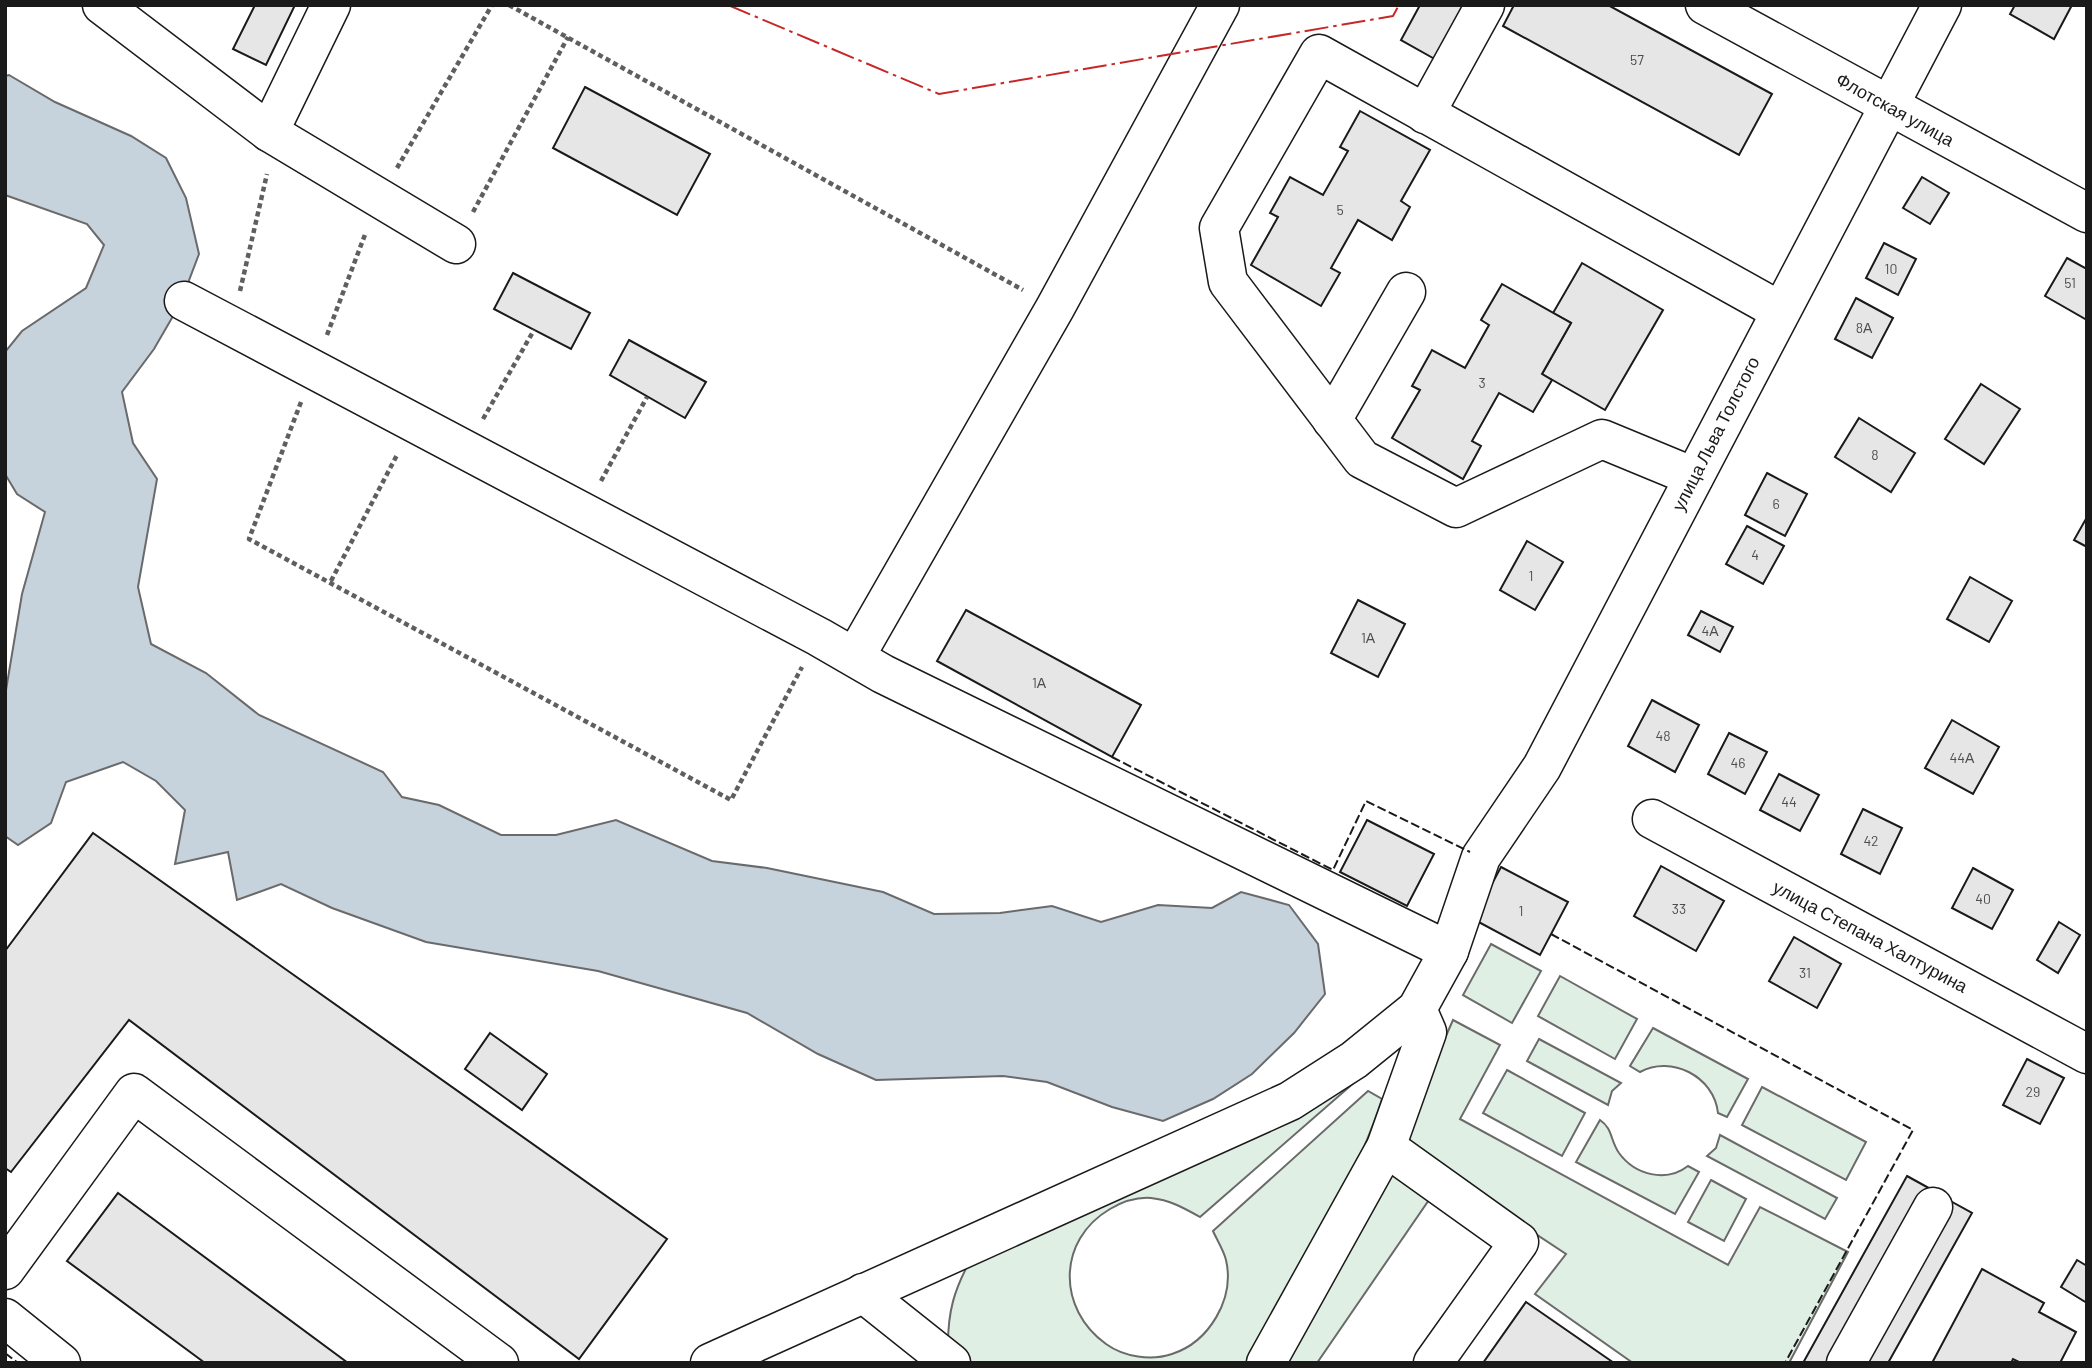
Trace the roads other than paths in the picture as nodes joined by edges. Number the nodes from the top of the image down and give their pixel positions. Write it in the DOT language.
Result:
graph roads {
  1 [pos="102,5"];
  2 [pos="331,5"];
  3 [pos="1220,5"];
  4 [pos="1485,5"];
  5 [pos="1705,5"];
  6 [pos="1942,5"];
  7 [pos="1889,107"];
  8 [pos="1425,114"];
  9 [pos="269,132"];
  10 [pos="2087,213"];
  11 [pos="456,244"];
  12 [pos="1406,292"];
  13 [pos="184,301"];
  14 [pos="1780,310"];
  15 [pos="1332,420"];
  16 [pos="1694,477"];
  17 [pos="855,657"];
  18 [pos="1652,819"];
  19 [pos="1449,951"];
  20 [pos="1417,1009"];
  21 [pos="2087,1054"];
  22 [pos="1386,1147"];
  23 [pos="1933,1207"];
  24 [pos="5,1270"];
  25 [pos="863,1293"];
  26 [pos="5,1318"];
  27 [pos="61,1363"];
  28 [pos="499,1363"];
  29 [pos="710,1363"];
  30 [pos="951,1363"];
  31 [pos="1266,1363"];
  32 [pos="1433,1363"];
  33 [pos="1846,1363"];
  1 -- 9 [label="street"];
  2 -- 9 [label="street"];
  3 -- 17 [label="street"];
  4 -- 8 [label="street"];
  5 -- 7 [label="street, Флотская улица"];
  6 -- 7 [label="street, улица Льва Толстого"];
  7 -- 10 [label="street, Флотская улица"];
  7 -- 14 [label="street, улица Льва Толстого"];
  8 -- 14 [label="street"];
  8 -- 15 [label="street"];
  9 -- 11 [label="street"];
  12 -- 15 [label="street"];
  13 -- 17 [label="street"];
  14 -- 16 [label="street, улица Льва Толстого"];
  15 -- 16 [label="street"];
  16 -- 19 [label="street, улица Льва Толстого"];
  17 -- 19 [label="street"];
  18 -- 21 [label="street, улица Степана Халтурина"];
  19 -- 20 [label="street, улица Льва Толстого"];
  20 -- 22 [label="street"];
  20 -- 25 [label="street"];
  22 -- 31 [label="street"];
  22 -- 32 [label="street"];
  23 -- 33 [label="street"];
  24 -- 28 [label="street"];
  25 -- 29 [label="street"];
  25 -- 30 [label="street"];
  26 -- 27 [label="street"];
}
